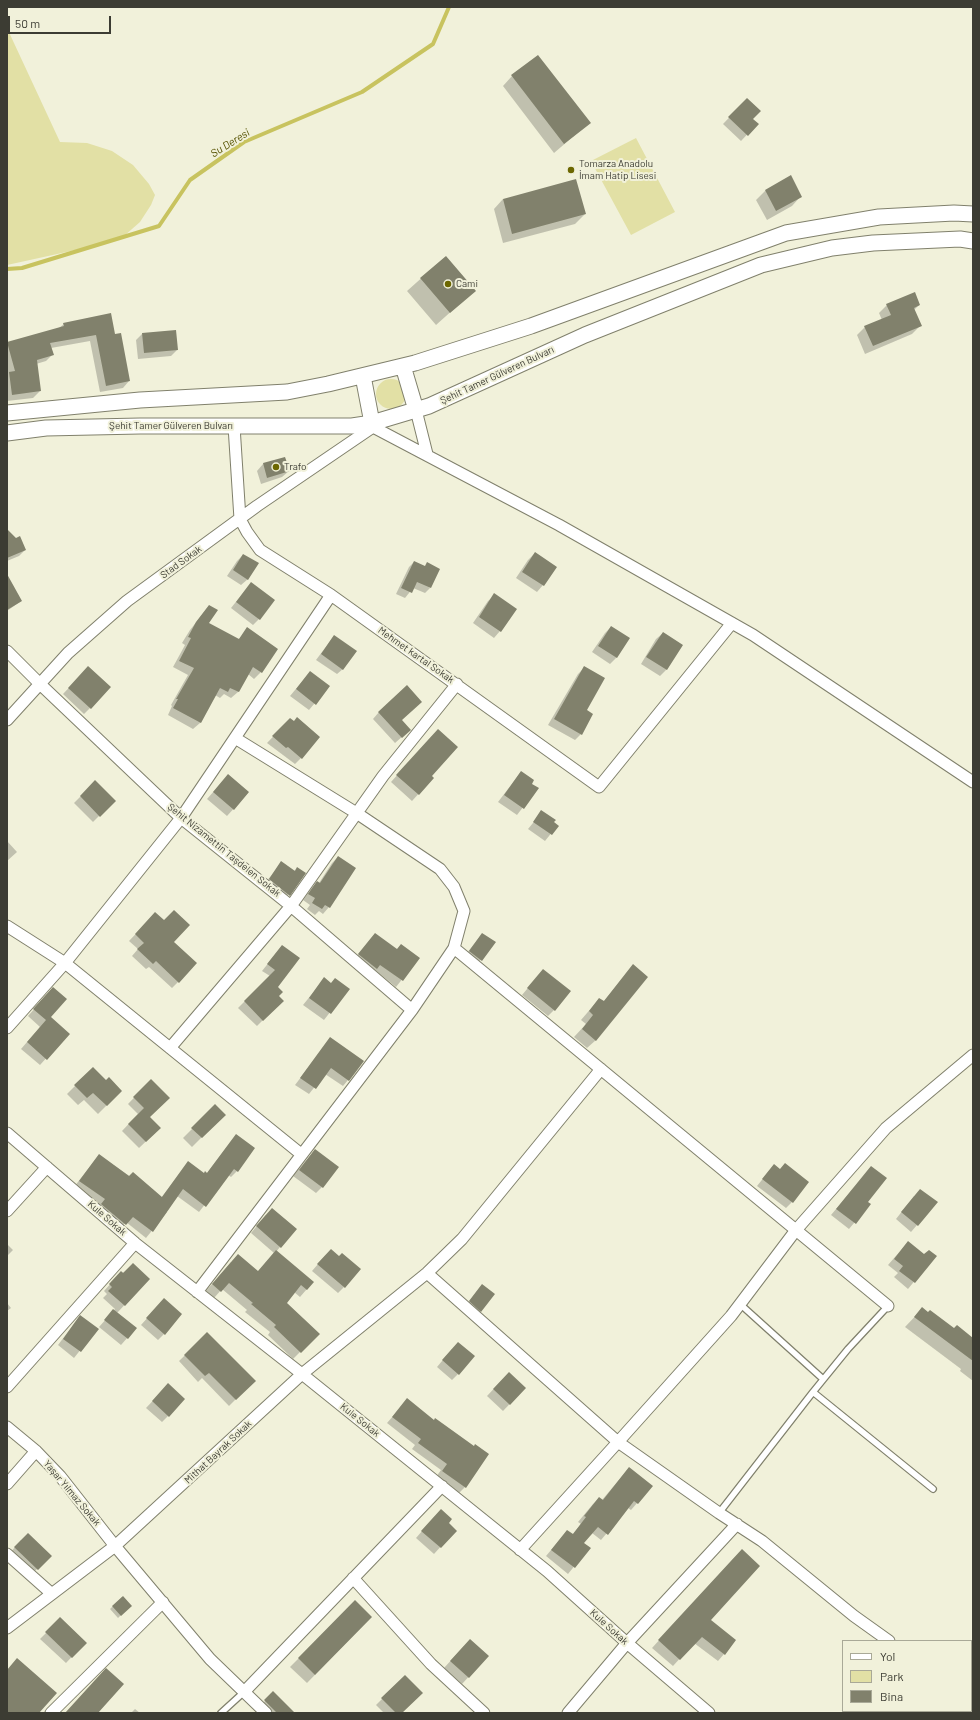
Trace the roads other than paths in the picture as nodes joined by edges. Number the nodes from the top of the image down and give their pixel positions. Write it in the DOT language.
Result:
graph roads {
  1 [pos="973,214"];
  2 [pos="973,241"];
  3 [pos="403,366"];
  4 [pos="363,376"];
  5 [pos="416,410"];
  6 [pos="7,414"];
  7 [pos="372,425"];
  8 [pos="234,426"];
  9 [pos="7,433"];
  10 [pos="428,454"];
  11 [pos="240,519"];
  12 [pos="331,595"];
  13 [pos="732,623"];
  14 [pos="7,650"];
  15 [pos="40,684"];
  16 [pos="457,684"];
  17 [pos="7,720"];
  18 [pos="235,738"];
  19 [pos="973,782"];
  20 [pos="358,814"];
  21 [pos="181,818"];
  22 [pos="291,906"];
  23 [pos="7,926"];
  24 [pos="454,948"];
  25 [pos="65,963"];
  26 [pos="412,1010"];
  27 [pos="7,1028"];
  28 [pos="170,1048"];
  29 [pos="973,1055"];
  30 [pos="601,1069"];
  31 [pos="7,1132"];
  32 [pos="301,1154"];
  33 [pos="47,1167"];
  34 [pos="7,1211"];
  35 [pos="796,1230"];
  36 [pos="135,1243"];
  37 [pos="427,1273"];
  38 [pos="197,1292"];
  39 [pos="740,1304"];
  40 [pos="888,1306"];
  41 [pos="302,1374"];
  42 [pos="824,1380"];
  43 [pos="7,1387"];
  44 [pos="813,1392"];
  45 [pos="7,1427"];
  46 [pos="618,1442"];
  47 [pos="36,1451"];
  48 [pos="7,1484"];
  49 [pos="442,1486"];
  50 [pos="933,1489"];
  51 [pos="719,1513"];
  52 [pos="737,1524"];
  53 [pos="115,1546"];
  54 [pos="520,1550"];
  55 [pos="7,1554"];
  56 [pos="353,1578"];
  57 [pos="52,1594"];
  58 [pos="163,1602"];
  59 [pos="7,1628"];
  60 [pos="889,1640"];
  61 [pos="627,1643"];
  62 [pos="244,1692"];
  63 [pos="51,1713"];
  64 [pos="221,1713"];
  65 [pos="266,1713"];
  66 [pos="484,1713"];
  67 [pos="568,1713"];
  68 [pos="709,1713"];
  1 -- 3 [label="main road"];
  2 -- 5 [label="main road, Şehit Tamer Gülveren Bulvarı"];
  3 -- 4 [label="main road"];
  3 -- 5 [label="main road"];
  4 -- 6 [label="main road"];
  4 -- 7 [label="main road"];
  5 -- 7 [label="main road, Şehit Tamer Gülveren Bulvarı"];
  5 -- 10 [label="street"];
  7 -- 8 [label="main road, Şehit Tamer Gülveren Bulvarı"];
  7 -- 10 [label="street"];
  7 -- 11 [label="street, Stad Sokak"];
  8 -- 9 [label="main road, Şehit Tamer Gülveren Bulvarı"];
  8 -- 11 [label="street"];
  10 -- 13 [label="street"];
  11 -- 12 [label="street, Mehmet kartal Sokak"];
  11 -- 15 [label="street, Stad Sokak"];
  12 -- 16 [label="street, Mehmet kartal Sokak"];
  12 -- 18 [label="street"];
  13 -- 16 [label="street, Mehmet kartal Sokak"];
  13 -- 19 [label="street"];
  14 -- 15 [label="street, Şehit Nizamettin Taşdelen Sokak"];
  15 -- 17 [label="street, Stad Sokak"];
  15 -- 21 [label="street, Şehit Nizamettin Taşdelen Sokak"];
  16 -- 20 [label="street"];
  18 -- 20 [label="street"];
  18 -- 21 [label="street"];
  20 -- 22 [label="street"];
  20 -- 24 [label="street"];
  21 -- 22 [label="street, Şehit Nizamettin Taşdelen Sokak"];
  21 -- 25 [label="street"];
  22 -- 26 [label="street, Şehit Nizamettin Taşdelen Sokak"];
  22 -- 28 [label="street"];
  23 -- 25 [label="street"];
  24 -- 26 [label="street"];
  24 -- 30 [label="street"];
  25 -- 27 [label="street"];
  25 -- 28 [label="street"];
  26 -- 32 [label="street"];
  28 -- 32 [label="street"];
  29 -- 35 [label="street"];
  30 -- 35 [label="street"];
  30 -- 37 [label="street, Mithat Bayrak Sokak"];
  31 -- 33 [label="street, Kule Sokak"];
  32 -- 38 [label="street"];
  33 -- 34 [label="street"];
  33 -- 36 [label="street, Kule Sokak"];
  35 -- 39 [label="street"];
  35 -- 40 [label="street"];
  36 -- 38 [label="street, Kule Sokak"];
  36 -- 43 [label="street"];
  37 -- 41 [label="street, Mithat Bayrak Sokak"];
  37 -- 46 [label="street"];
  38 -- 41 [label="street, Kule Sokak"];
  39 -- 42 [label="lane"];
  39 -- 46 [label="street"];
  40 -- 42 [label="lane"];
  41 -- 49 [label="street, Kule Sokak"];
  41 -- 53 [label="street, Mithat Bayrak Sokak"];
  42 -- 44 [label="lane"];
  44 -- 50 [label="lane"];
  44 -- 51 [label="lane"];
  45 -- 47 [label="street, Yaşar Yılmaz Sokak"];
  46 -- 51 [label="street"];
  46 -- 54 [label="street"];
  47 -- 48 [label="street"];
  47 -- 53 [label="street, Yaşar Yılmaz Sokak"];
  49 -- 54 [label="street, Kule Sokak"];
  49 -- 56 [label="street"];
  51 -- 52 [label="street"];
  52 -- 60 [label="street"];
  52 -- 61 [label="street"];
  53 -- 57 [label="street, Mithat Bayrak Sokak"];
  53 -- 58 [label="street, Yaşar Yılmaz Sokak"];
  54 -- 61 [label="street, Kule Sokak"];
  55 -- 57 [label="street"];
  56 -- 62 [label="street"];
  56 -- 66 [label="street"];
  57 -- 59 [label="street, Mithat Bayrak Sokak"];
  58 -- 62 [label="street, Yaşar Yılmaz Sokak"];
  58 -- 63 [label="street"];
  61 -- 67 [label="street"];
  61 -- 68 [label="street, Kule Sokak"];
  62 -- 64 [label="lane"];
  62 -- 65 [label="street, Yaşar Yılmaz Sokak"];
}
